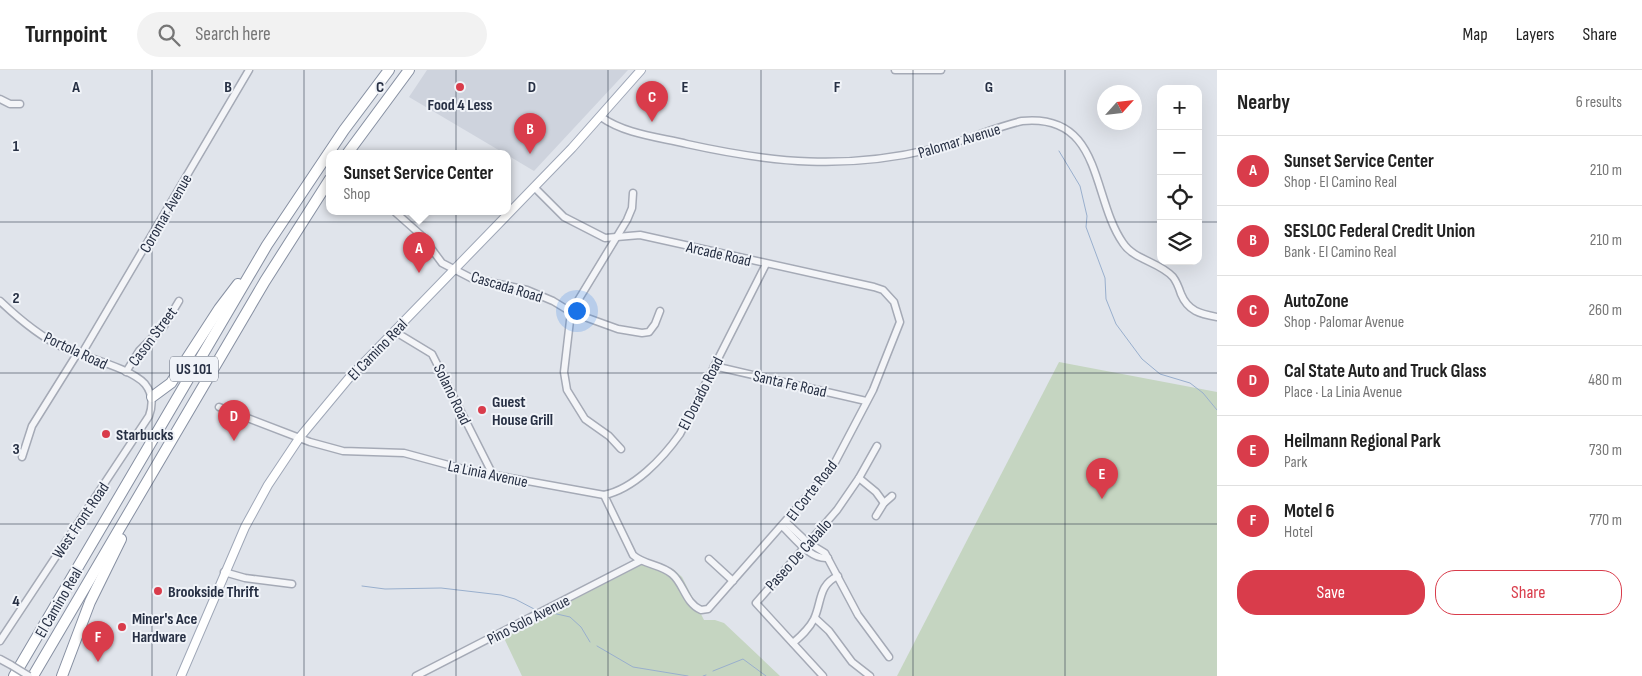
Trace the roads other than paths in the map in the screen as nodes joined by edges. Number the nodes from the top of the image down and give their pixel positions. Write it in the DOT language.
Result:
graph roads {
  1 [pos="249,70"];
  2 [pos="389,70"];
  3 [pos="409,70"];
  4 [pos="641,70"];
  5 [pos="895,70"];
  6 [pos="941,70"];
  7 [pos="0,99"];
  8 [pos="20,104"];
  9 [pos="601,117"];
  10 [pos="331,150"];
  11 [pos="351,150"];
  12 [pos="326,157"];
  13 [pos="326,185"];
  14 [pos="534,187"];
  15 [pos="633,193"];
  16 [pos="511,211"];
  17 [pos="398,215"];
  18 [pos="507,215"];
  19 [pos="614,238"];
  20 [pos="267,245"];
  21 [pos="766,264"];
  22 [pos="454,269"];
  23 [pos="0,301"];
  24 [pos="179,301"];
  25 [pos="660,311"];
  26 [pos="571,312"];
  27 [pos="1217,317"];
  28 [pos="900,322"];
  29 [pos="394,331"];
  30 [pos="79,354"];
  31 [pos="714,366"];
  32 [pos="126,372"];
  33 [pos="152,396"];
  34 [pos="866,400"];
  35 [pos="219,406"];
  36 [pos="300,437"];
  37 [pos="877,446"];
  38 [pos="621,449"];
  39 [pos="22,458"];
  40 [pos="157,466"];
  41 [pos="493,475"];
  42 [pos="859,478"];
  43 [pos="604,495"];
  44 [pos="892,496"];
  45 [pos="884,503"];
  46 [pos="876,516"];
  47 [pos="784,524"];
  48 [pos="805,544"];
  49 [pos="710,559"];
  50 [pos="640,561"];
  51 [pos="224,572"];
  52 [pos="838,576"];
  53 [pos="733,581"];
  54 [pos="292,584"];
  55 [pos="815,618"];
  56 [pos="0,641"];
  57 [pos="793,643"];
  58 [pos="889,657"];
  59 [pos="0,659"];
  60 [pos="184,675"];
  61 [pos="14,676"];
  62 [pos="29,676"];
  63 [pos="33,676"];
  64 [pos="62,676"];
  65 [pos="416,676"];
  66 [pos="823,676"];
  67 [pos="870,676"];
  1 -- 30 [label="street, Coromar Avenue"];
  2 -- 10 [label="highway, El Camino Real / US 101"];
  3 -- 11 [label="highway"];
  4 -- 9 [label="main road, El Camino Real"];
  5 -- 6 [label="street"];
  7 -- 8 [label="street"];
  9 -- 14 [label="main road, El Camino Real"];
  9 -- 27 [label="street, Palomar Avenue"];
  12 -- 20 [label="highway, El Camino Real / US 101"];
  13 -- 40 [label="highway, El Camino Real / US 101"];
  14 -- 16 [label="main road, El Camino Real"];
  14 -- 19 [label="street, Arcade Road"];
  15 -- 19 [label="street"];
  17 -- 22 [label="street, Cascada Road"];
  18 -- 22 [label="main road, El Camino Real"];
  19 -- 21 [label="street, Arcade Road"];
  19 -- 26 [label="street"];
  20 -- 33 [label="highway"];
  20 -- 61 [label="highway, El Camino Real / US 101"];
  21 -- 28 [label="street, Arcade Road"];
  21 -- 31 [label="street, El Dorado Road"];
  22 -- 26 [label="street, Cascada Road"];
  22 -- 29 [label="main road, El Camino Real"];
  23 -- 30 [label="street, Portola Road"];
  24 -- 32 [label="street, Cason Street"];
  25 -- 26 [label="street, Cascada Road"];
  26 -- 38 [label="street"];
  28 -- 34 [label="street, El Corte Road"];
  29 -- 36 [label="main road, El Camino Real"];
  29 -- 41 [label="street, Solano Road"];
  30 -- 32 [label="street, Portola Road"];
  30 -- 39 [label="street, Coromar Avenue"];
  31 -- 34 [label="street, Santa Fe Road"];
  31 -- 43 [label="street, El Dorado Road"];
  32 -- 33 [label="street, Portola Road"];
  33 -- 56 [label="street, West Front Road"];
  34 -- 47 [label="street, El Corte Road"];
  35 -- 36 [label="street, La Linia Avenue"];
  36 -- 41 [label="street, La Linia Avenue"];
  36 -- 51 [label="main road, El Camino Real"];
  37 -- 42 [label="street, Paseo De Caballo"];
  40 -- 63 [label="highway, El Camino Real / US 101"];
  40 -- 64 [label="highway"];
  41 -- 43 [label="street, La Linia Avenue"];
  42 -- 45 [label="street"];
  42 -- 48 [label="street, Paseo De Caballo"];
  43 -- 50 [label="street"];
  44 -- 45 [label="street"];
  45 -- 46 [label="street"];
  47 -- 48 [label="street"];
  47 -- 53 [label="street, El Corte Road"];
  48 -- 52 [label="street"];
  48 -- 57 [label="street, Paseo De Caballo"];
  49 -- 53 [label="street"];
  50 -- 53 [label="street, El Corte Road"];
  50 -- 65 [label="street, Pino Solo Avenue"];
  51 -- 54 [label="street"];
  51 -- 60 [label="main road, El Camino Real"];
  52 -- 55 [label="street"];
  52 -- 58 [label="street"];
  55 -- 57 [label="street"];
  55 -- 67 [label="street"];
  57 -- 66 [label="street, Paseo De Caballo"];
  59 -- 62 [label="street, bridge"];
}
